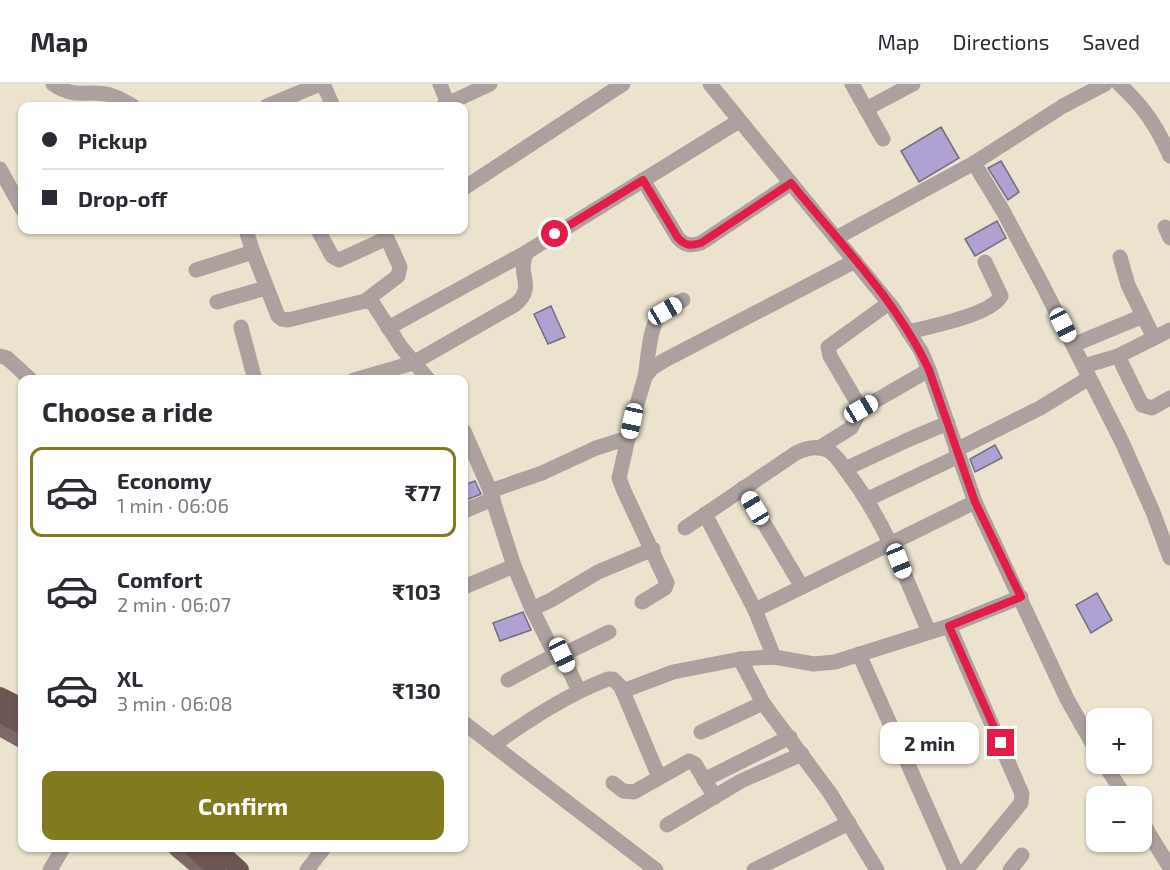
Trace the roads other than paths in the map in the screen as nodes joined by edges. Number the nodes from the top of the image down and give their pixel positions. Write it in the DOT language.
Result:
graph roads {
  1 [pos="53,84"];
  2 [pos="322,84"];
  3 [pos="440,84"];
  4 [pos="490,84"];
  5 [pos="623,84"];
  6 [pos="710,84"];
  7 [pos="852,84"];
  8 [pos="913,84"];
  9 [pos="1105,84"];
  10 [pos="1119,84"];
  11 [pos="125,102"];
  12 [pos="277,102"];
  13 [pos="331,102"];
  14 [pos="444,102"];
  15 [pos="451,102"];
  16 [pos="866,109"];
  17 [pos="739,121"];
  18 [pos="883,139"];
  19 [pos="1170,156"];
  20 [pos="974,163"];
  21 [pos="0,169"];
  22 [pos="643,180"];
  23 [pos="791,183"];
  24 [pos="468,185"];
  25 [pos="18,202"];
  26 [pos="247,234"];
  27 [pos="320,234"];
  28 [pos="386,234"];
  29 [pos="391,234"];
  30 [pos="836,238"];
  31 [pos="253,252"];
  32 [pos="527,252"];
  33 [pos="1120,257"];
  34 [pos="855,261"];
  35 [pos="985,262"];
  36 [pos="196,270"];
  37 [pos="266,288"];
  38 [pos="683,300"];
  39 [pos="365,301"];
  40 [pos="217,302"];
  41 [pos="889,303"];
  42 [pos="1143,316"];
  43 [pos="241,327"];
  44 [pos="388,328"];
  45 [pos="1170,330"];
  46 [pos="908,332"];
  47 [pos="1154,338"];
  48 [pos="0,343"];
  49 [pos="1073,345"];
  50 [pos="1118,356"];
  51 [pos="3,357"];
  52 [pos="413,363"];
  53 [pos="929,370"];
  54 [pos="1086,372"];
  55 [pos="25,375"];
  56 [pos="254,375"];
  57 [pos="371,375"];
  58 [pos="424,375"];
  59 [pos="645,377"];
  60 [pos="1170,398"];
  61 [pos="861,409"];
  62 [pos="948,423"];
  63 [pos="628,438"];
  64 [pos="468,441"];
  65 [pos="819,448"];
  66 [pos="957,453"];
  67 [pos="478,466"];
  68 [pos="845,469"];
  69 [pos="468,470"];
  70 [pos="744,488"];
  71 [pos="491,495"];
  72 [pos="868,499"];
  73 [pos="975,502"];
  74 [pos="468,509"];
  75 [pos="705,514"];
  76 [pos="685,528"];
  77 [pos="892,543"];
  78 [pos="652,549"];
  79 [pos="1170,558"];
  80 [pos="514,566"];
  81 [pos="468,585"];
  82 [pos="802,587"];
  83 [pos="1021,597"];
  84 [pos="642,602"];
  85 [pos="532,609"];
  86 [pos="755,610"];
  87 [pos="949,626"];
  88 [pos="609,632"];
  89 [pos="928,632"];
  90 [pos="859,654"];
  91 [pos="559,655"];
  92 [pos="774,657"];
  93 [pos="740,659"];
  94 [pos="508,680"];
  95 [pos="0,689"];
  96 [pos="579,691"];
  97 [pos="623,691"];
  98 [pos="0,696"];
  99 [pos="18,698"];
  100 [pos="763,703"];
  101 [pos="18,704"];
  102 [pos="0,714"];
  103 [pos="18,722"];
  104 [pos="468,726"];
  105 [pos="0,727"];
  106 [pos="701,732"];
  107 [pos="1086,732"];
  108 [pos="18,737"];
  109 [pos="790,737"];
  110 [pos="493,745"];
  111 [pos="802,754"];
  112 [pos="659,777"];
  113 [pos="704,780"];
  114 [pos="613,783"];
  115 [pos="715,797"];
  116 [pos="849,823"];
  117 [pos="667,825"];
  118 [pos="1152,838"];
  119 [pos="61,852"];
  120 [pos="182,852"];
  121 [pos="197,852"];
  122 [pos="220,852"];
  123 [pos="231,852"];
  124 [pos="321,852"];
  125 [pos="1022,855"];
  126 [pos="1170,868"];
  127 [pos="50,870"];
  128 [pos="203,870"];
  129 [pos="217,870"];
  130 [pos="240,870"];
  131 [pos="251,870"];
  132 [pos="307,870"];
  133 [pos="656,870"];
  134 [pos="754,870"];
  135 [pos="877,870"];
  136 [pos="955,870"];
  137 [pos="966,870"];
  138 [pos="1010,870"];
  1 -- 11 [label="street"];
  2 -- 12 [label="street"];
  2 -- 13 [label="street"];
  3 -- 14 [label="street"];
  4 -- 15 [label="street"];
  5 -- 24 [label="street"];
  6 -- 17 [label="street"];
  7 -- 16 [label="street"];
  8 -- 16 [label="street"];
  9 -- 20 [label="street"];
  10 -- 19 [label="street"];
  16 -- 18 [label="street"];
  17 -- 22 [label="street"];
  17 -- 23 [label="street"];
  20 -- 30 [label="street"];
  20 -- 49 [label="street"];
  21 -- 25 [label="street"];
  22 -- 23 [label="street"];
  22 -- 32 [label="street"];
  23 -- 30 [label="street"];
  26 -- 31 [label="street"];
  27 -- 28 [label="street"];
  29 -- 39 [label="street"];
  30 -- 34 [label="street"];
  31 -- 36 [label="street"];
  31 -- 37 [label="street"];
  32 -- 44 [label="street"];
  32 -- 52 [label="street"];
  33 -- 42 [label="street"];
  34 -- 41 [label="street"];
  34 -- 59 [label="street"];
  35 -- 46 [label="street"];
  37 -- 39 [label="street"];
  37 -- 40 [label="street"];
  38 -- 59 [label="street"];
  39 -- 44 [label="street"];
  41 -- 46 [label="street"];
  41 -- 61 [label="street"];
  42 -- 47 [label="street"];
  42 -- 49 [label="street"];
  43 -- 56 [label="street"];
  44 -- 52 [label="street"];
  45 -- 47 [label="street"];
  46 -- 53 [label="street"];
  47 -- 50 [label="street"];
  48 -- 51 [label="street"];
  49 -- 54 [label="street"];
  50 -- 54 [label="street"];
  50 -- 60 [label="street"];
  51 -- 55 [label="street"];
  52 -- 57 [label="street"];
  52 -- 58 [label="street"];
  53 -- 61 [label="street"];
  53 -- 62 [label="street"];
  54 -- 66 [label="street"];
  54 -- 79 [label="street"];
  59 -- 63 [label="street"];
  61 -- 65 [label="street"];
  62 -- 66 [label="street"];
  62 -- 68 [label="street"];
  63 -- 71 [label="street"];
  63 -- 78 [label="street"];
  64 -- 67 [label="street"];
  65 -- 68 [label="street"];
  65 -- 70 [label="street"];
  66 -- 72 [label="street"];
  66 -- 73 [label="street"];
  67 -- 69 [label="street"];
  67 -- 71 [label="street"];
  68 -- 72 [label="street"];
  70 -- 75 [label="street"];
  70 -- 82 [label="street"];
  71 -- 74 [label="street"];
  71 -- 80 [label="street"];
  72 -- 77 [label="street"];
  73 -- 77 [label="street"];
  73 -- 83 [label="street"];
  75 -- 76 [label="street"];
  75 -- 86 [label="street"];
  77 -- 82 [label="street"];
  77 -- 89 [label="street"];
  78 -- 84 [label="street"];
  78 -- 85 [label="street"];
  80 -- 81 [label="street"];
  80 -- 85 [label="street"];
  82 -- 86 [label="street"];
  83 -- 87 [label="street"];
  83 -- 107 [label="street"];
  85 -- 91 [label="street"];
  86 -- 92 [label="street"];
  87 -- 89 [label="street"];
  87 -- 137 [label="street"];
  88 -- 91 [label="street"];
  89 -- 90 [label="street"];
  90 -- 92 [label="street"];
  90 -- 136 [label="street"];
  91 -- 94 [label="street"];
  91 -- 96 [label="street"];
  92 -- 93 [label="street"];
  93 -- 97 [label="street"];
  93 -- 100 [label="street"];
  95 -- 99 [label="main road"];
  96 -- 97 [label="street"];
  96 -- 110 [label="street"];
  97 -- 112 [label="street"];
  98 -- 101 [label="highway"];
  100 -- 106 [label="street"];
  100 -- 109 [label="street"];
  102 -- 103 [label="highway"];
  104 -- 110 [label="street"];
  105 -- 108 [label="main road"];
  109 -- 111 [label="street"];
  109 -- 113 [label="street"];
  110 -- 133 [label="street"];
  111 -- 115 [label="street"];
  111 -- 116 [label="street"];
  112 -- 113 [label="street"];
  112 -- 114 [label="street"];
  113 -- 115 [label="street"];
  115 -- 117 [label="street"];
  116 -- 134 [label="street"];
  116 -- 135 [label="street"];
  118 -- 126 [label="street"];
  119 -- 127 [label="street"];
  120 -- 128 [label="main road"];
  121 -- 129 [label="highway"];
  122 -- 130 [label="highway"];
  123 -- 131 [label="main road"];
  124 -- 132 [label="street"];
  125 -- 138 [label="street"];
}
